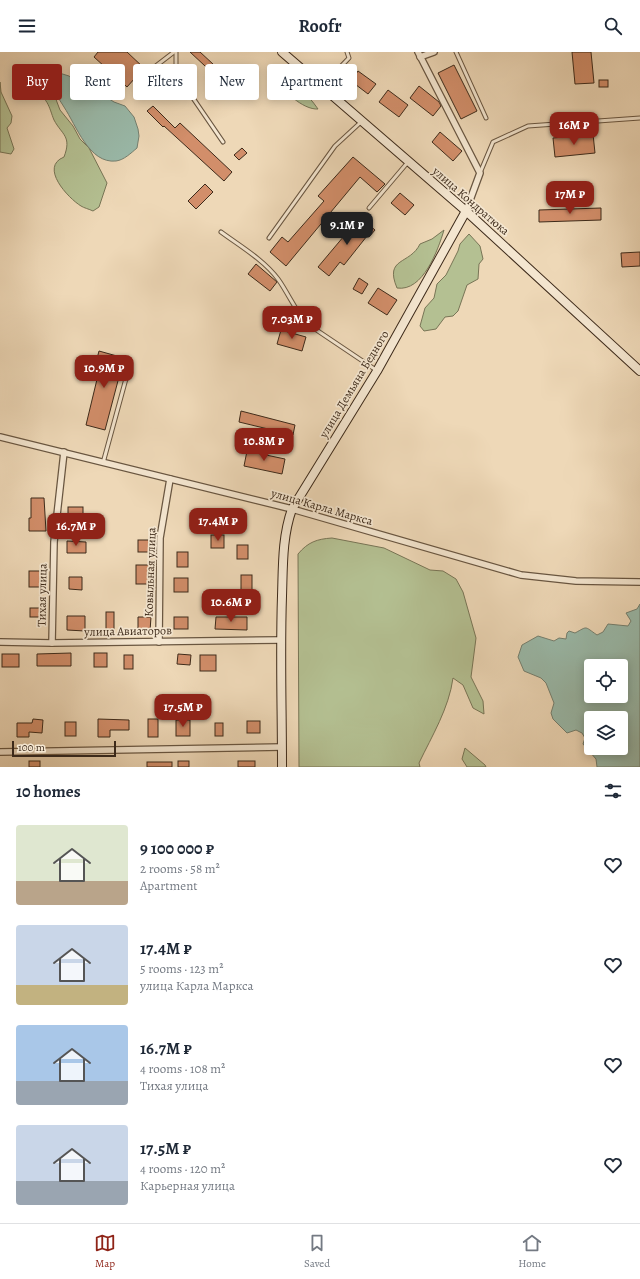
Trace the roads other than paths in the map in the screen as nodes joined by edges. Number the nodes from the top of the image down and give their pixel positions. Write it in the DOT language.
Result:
graph roads {
  1 [pos="175,52"];
  2 [pos="282,52"];
  3 [pos="347,52"];
  4 [pos="434,52"];
  5 [pos="456,52"];
  6 [pos="419,54"];
  7 [pos="159,64"];
  8 [pos="295,64"];
  9 [pos="343,64"];
  10 [pos="335,100"];
  11 [pos="486,118"];
  12 [pos="640,118"];
  13 [pos="361,122"];
  14 [pos="223,142"];
  15 [pos="408,162"];
  16 [pos="480,173"];
  17 [pos="369,208"];
  18 [pos="466,211"];
  19 [pos="221,232"];
  20 [pos="269,238"];
  21 [pos="377,371"];
  22 [pos="640,371"];
  23 [pos="127,375"];
  24 [pos="0,437"];
  25 [pos="64,452"];
  26 [pos="104,463"];
  27 [pos="170,479"];
  28 [pos="292,509"];
  29 [pos="640,582"];
  30 [pos="281,640"];
  31 [pos="0,642"];
  32 [pos="159,642"];
  33 [pos="52,643"];
  34 [pos="282,747"];
  35 [pos="0,752"];
  36 [pos="282,767"];
  1 -- 7 [label="lane"];
  1 -- 14 [label="lane"];
  2 -- 8 [label="street, улица Кондратюка"];
  3 -- 9 [label="lane"];
  4 -- 6 [label="street"];
  5 -- 11 [label="lane"];
  6 -- 16 [label="street"];
  10 -- 13 [label="street, улица Кондратюка"];
  12 -- 16 [label="lane"];
  13 -- 15 [label="street, улица Кондратюка"];
  13 -- 20 [label="lane"];
  15 -- 17 [label="lane"];
  15 -- 18 [label="street, улица Кондратюка"];
  16 -- 18 [label="street"];
  18 -- 21 [label="street, улица Демьяна Бедного"];
  18 -- 22 [label="street, улица Кондратюка"];
  19 -- 21 [label="lane"];
  21 -- 28 [label="street, улица Демьяна Бедного"];
  23 -- 26 [label="lane"];
  24 -- 25 [label="street, улица Карла Маркса"];
  25 -- 26 [label="street, улица Карла Маркса"];
  25 -- 33 [label="street, Тихая улица"];
  26 -- 27 [label="street, улица Карла Маркса"];
  27 -- 28 [label="street, улица Карла Маркса"];
  27 -- 32 [label="street, Ковыльная улица"];
  28 -- 29 [label="street, улица Карла Маркса"];
  28 -- 30 [label="street, улица Демьяна Бедного"];
  30 -- 32 [label="street, улица Авиаторов"];
  30 -- 34 [label="street, улица Демьяна Бедного"];
  31 -- 33 [label="street, улица Авиаторов"];
  32 -- 33 [label="street, улица Авиаторов"];
  34 -- 35 [label="street"];
  34 -- 36 [label="street, улица Демьяна Бедного"];
}
